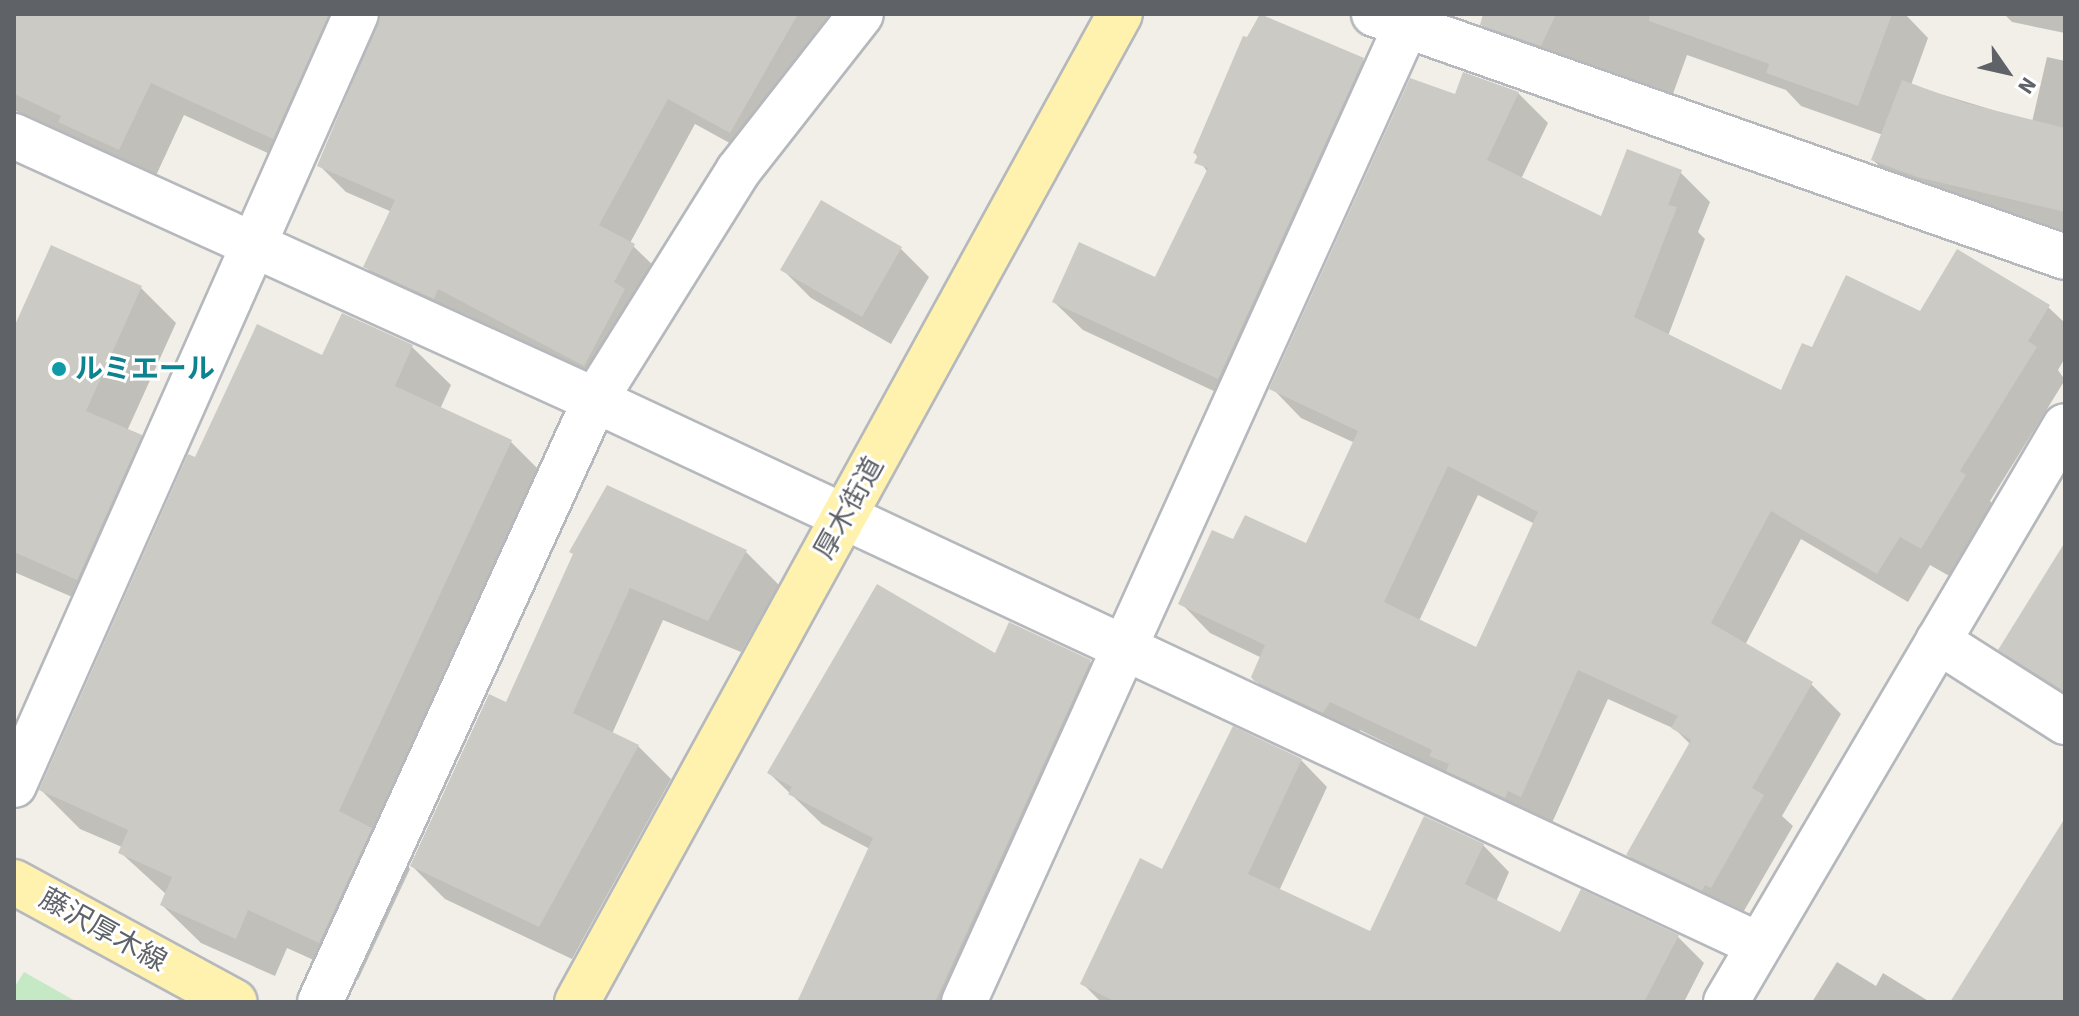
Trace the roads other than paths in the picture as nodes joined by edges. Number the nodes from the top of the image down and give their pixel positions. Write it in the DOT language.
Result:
graph roads {
  1 [pos="356,14"];
  2 [pos="861,14"];
  3 [pos="1120,14"];
  4 [pos="1390,19"];
  5 [pos="14,136"];
  6 [pos="252,244"];
  7 [pos="2065,257"];
  8 [pos="595,400"];
  9 [pos="2065,426"];
  10 [pos="844,518"];
  11 [pos="1938,641"];
  12 [pos="1123,650"];
  13 [pos="2065,722"];
  14 [pos="14,785"];
  15 [pos="14,882"];
  16 [pos="1759,945"];
  17 [pos="235,1002"];
  18 [pos="320,1002"];
  19 [pos="577,1002"];
  20 [pos="964,1002"];
  21 [pos="1726,1002"];
  1 -- 6 [label="street"];
  2 -- 8 [label="street"];
  3 -- 10 [label="main road, 厚木街道"];
  4 -- 7 [label="street"];
  4 -- 12 [label="street"];
  5 -- 6 [label="street"];
  6 -- 8 [label="street"];
  6 -- 14 [label="street"];
  8 -- 10 [label="street"];
  8 -- 18 [label="street"];
  9 -- 11 [label="street"];
  10 -- 12 [label="street"];
  10 -- 19 [label="main road, 厚木街道"];
  11 -- 13 [label="street"];
  11 -- 16 [label="street"];
  12 -- 16 [label="street"];
  12 -- 20 [label="street"];
  15 -- 17 [label="main road, 藤沢厚木線"];
  16 -- 21 [label="street"];
}
